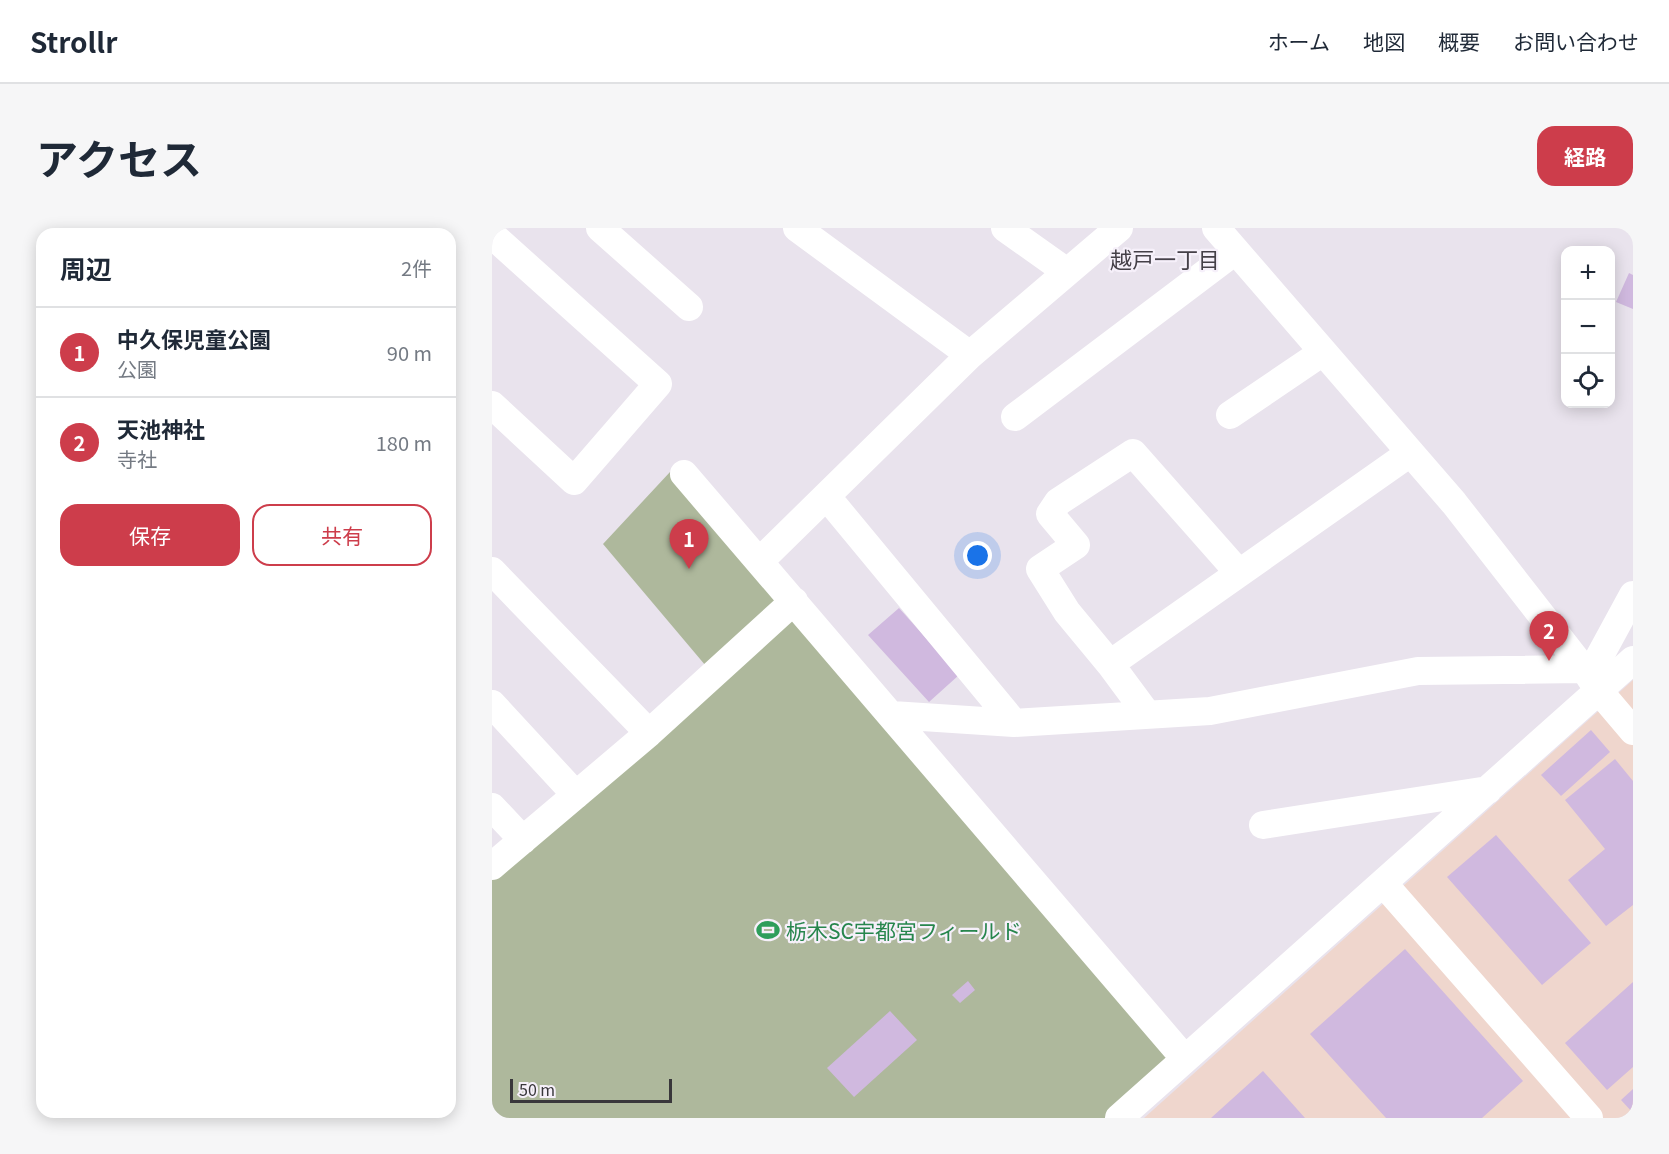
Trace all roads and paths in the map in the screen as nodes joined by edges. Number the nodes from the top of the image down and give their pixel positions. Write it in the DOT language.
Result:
graph roads {
  1 [pos="600,228"];
  2 [pos="797,228"];
  3 [pos="1005,228"];
  4 [pos="1119,228"];
  5 [pos="1215,228"];
  6 [pos="492,235"];
  7 [pos="1235,251"];
  8 [pos="1068,272"];
  9 [pos="689,307"];
  10 [pos="1323,352"];
  11 [pos="970,355"];
  12 [pos="492,405"];
  13 [pos="1230,415"];
  14 [pos="1015,417"];
  15 [pos="1410,453"];
  16 [pos="684,474"];
  17 [pos="827,497"];
  18 [pos="760,561"];
  19 [pos="492,571"];
  20 [pos="1239,573"];
  21 [pos="1633,595"];
  22 [pos="794,601"];
  23 [pos="1633,660"];
  24 [pos="1110,664"];
  25 [pos="1591,679"];
  26 [pos="492,704"];
  27 [pos="1147,714"];
  28 [pos="892,715"];
  29 [pos="1014,723"];
  30 [pos="1633,731"];
  31 [pos="649,733"];
  32 [pos="1488,790"];
  33 [pos="576,795"];
  34 [pos="492,807"];
  35 [pos="1263,825"];
  36 [pos="523,840"];
  37 [pos="492,867"];
  38 [pos="1383,883"];
  39 [pos="1185,1059"];
  40 [pos="1119,1118"];
  41 [pos="1589,1118"];
  1 -- 9 [label="street"];
  2 -- 11 [label="street"];
  3 -- 8 [label="street"];
  4 -- 8 [label="street"];
  5 -- 7 [label="street"];
  6 -- 12 [label="street"];
  7 -- 10 [label="street"];
  7 -- 14 [label="street"];
  8 -- 11 [label="street"];
  10 -- 13 [label="street"];
  10 -- 15 [label="street"];
  11 -- 17 [label="street"];
  15 -- 20 [label="street"];
  15 -- 25 [label="street"];
  16 -- 18 [label="street"];
  17 -- 18 [label="street"];
  17 -- 29 [label="street"];
  18 -- 22 [label="street"];
  19 -- 31 [label="street"];
  20 -- 24 [label="street"];
  20 -- 24 [label="street"];
  21 -- 25 [label="street"];
  22 -- 28 [label="street"];
  22 -- 31 [label="street"];
  23 -- 25 [label="street"];
  24 -- 27 [label="street"];
  25 -- 27 [label="street"];
  25 -- 30 [label="street"];
  25 -- 32 [label="street"];
  26 -- 33 [label="street"];
  27 -- 29 [label="street"];
  28 -- 29 [label="street"];
  28 -- 39 [label="street"];
  31 -- 33 [label="street"];
  32 -- 35 [label="street"];
  32 -- 38 [label="street"];
  33 -- 36 [label="street"];
  34 -- 36 [label="street"];
  36 -- 37 [label="street"];
  38 -- 39 [label="street"];
  38 -- 41 [label="street"];
  39 -- 40 [label="street"];
}
